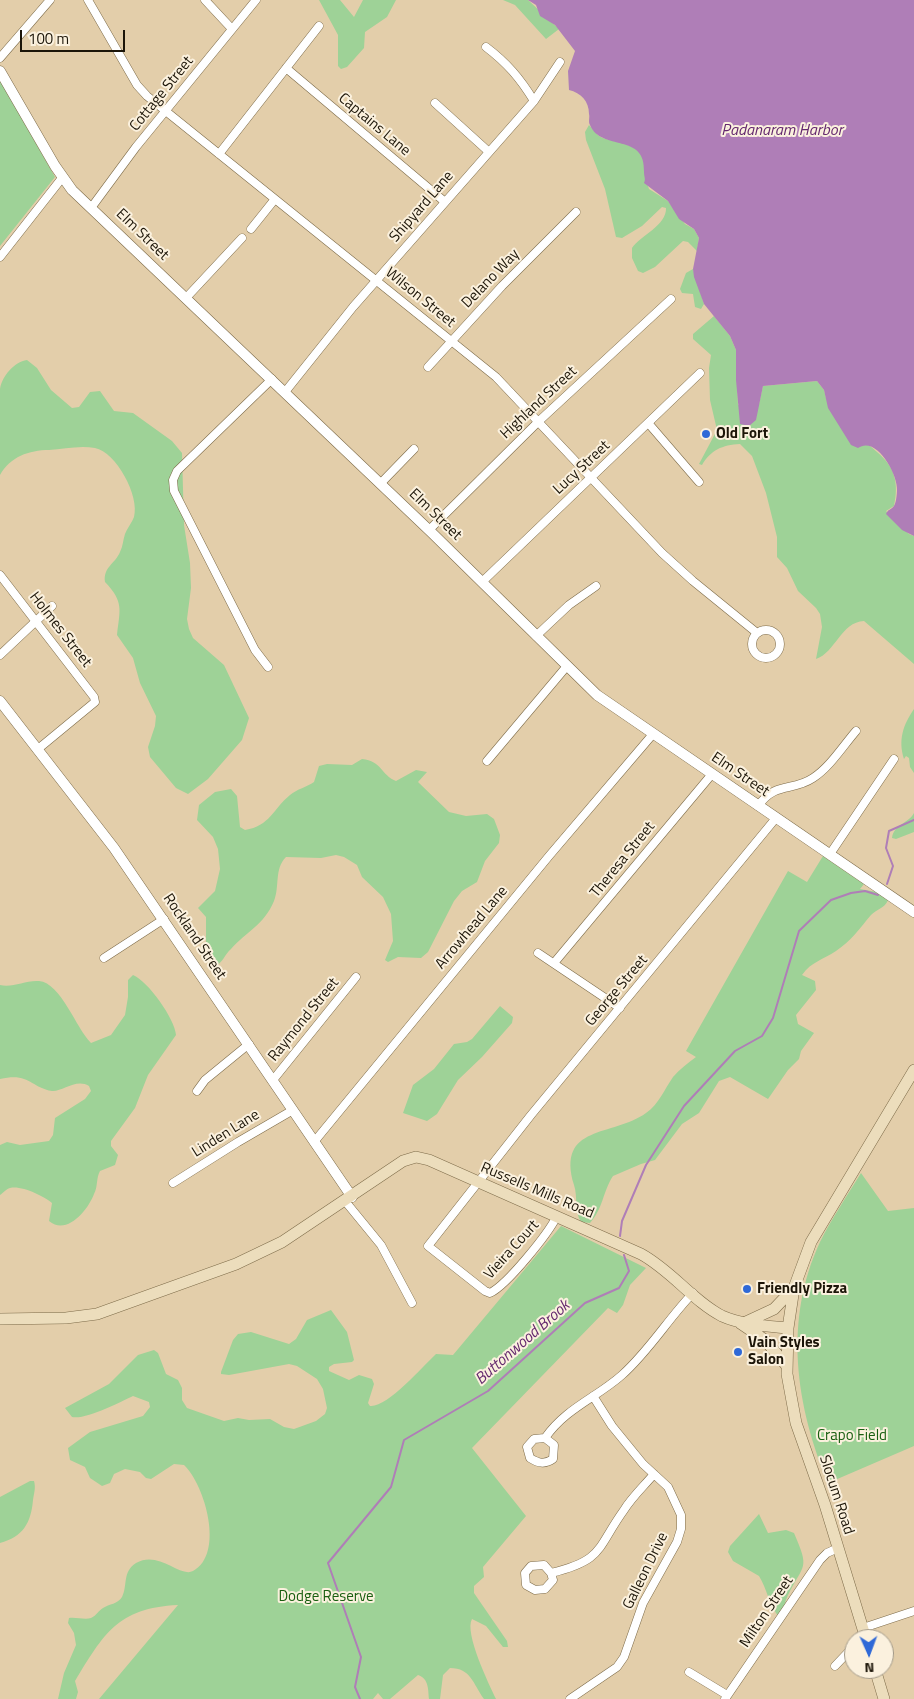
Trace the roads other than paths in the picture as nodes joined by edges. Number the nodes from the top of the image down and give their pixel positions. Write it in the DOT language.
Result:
graph roads {
  1 [pos="50,0"];
  2 [pos="88,0"];
  3 [pos="204,0"];
  4 [pos="256,0"];
  5 [pos="319,26"];
  6 [pos="232,29"];
  7 [pos="486,48"];
  8 [pos="0,58"];
  9 [pos="560,62"];
  10 [pos="286,68"];
  11 [pos="0,71"];
  12 [pos="534,101"];
  13 [pos="435,103"];
  14 [pos="166,112"];
  15 [pos="489,152"];
  16 [pos="219,154"];
  17 [pos="62,178"];
  18 [pos="275,199"];
  19 [pos="445,202"];
  20 [pos="91,208"];
  21 [pos="576,212"];
  22 [pos="251,229"];
  23 [pos="242,238"];
  24 [pos="0,257"];
  25 [pos="377,281"];
  26 [pos="186,298"];
  27 [pos="670,299"];
  28 [pos="452,341"];
  29 [pos="428,367"];
  30 [pos="700,373"];
  31 [pos="272,379"];
  32 [pos="285,392"];
  33 [pos="539,421"];
  34 [pos="648,424"];
  35 [pos="414,449"];
  36 [pos="592,478"];
  37 [pos="699,482"];
  38 [pos="380,484"];
  39 [pos="429,530"];
  40 [pos="0,575"];
  41 [pos="482,582"];
  42 [pos="596,586"];
  43 [pos="52,606"];
  44 [pos="35,620"];
  45 [pos="757,633"];
  46 [pos="536,636"];
  47 [pos="0,654"];
  48 [pos="567,666"];
  49 [pos="268,667"];
  50 [pos="0,701"];
  51 [pos="856,731"];
  52 [pos="653,734"];
  53 [pos="38,749"];
  54 [pos="894,759"];
  55 [pos="487,761"];
  56 [pos="712,774"];
  57 [pos="758,806"];
  58 [pos="776,818"];
  59 [pos="830,854"];
  60 [pos="914,912"];
  61 [pos="164,919"];
  62 [pos="538,953"];
  63 [pos="104,958"];
  64 [pos="554,963"];
  65 [pos="356,977"];
  66 [pos="620,1008"];
  67 [pos="248,1044"];
  68 [pos="914,1070"];
  69 [pos="273,1080"];
  70 [pos="197,1091"];
  71 [pos="293,1110"];
  72 [pos="314,1142"];
  73 [pos="478,1182"];
  74 [pos="173,1184"];
  75 [pos="348,1199"];
  76 [pos="557,1216"];
  77 [pos="794,1288"];
  78 [pos="693,1293"];
  79 [pos="412,1303"];
  80 [pos="1,1316"];
  81 [pos="741,1321"];
  82 [pos="788,1328"];
  83 [pos="787,1366"];
  84 [pos="593,1396"];
  85 [pos="545,1438"];
  86 [pos="654,1474"];
  87 [pos="838,1548"];
  88 [pos="551,1573"];
  89 [pos="914,1611"];
  90 [pos="863,1629"];
  91 [pos="873,1629"];
  92 [pos="844,1657"];
  93 [pos="835,1666"];
  94 [pos="688,1672"];
  95 [pos="878,1679"];
  96 [pos="726,1697"];
  97 [pos="570,1699"];
  98 [pos="884,1699"];
  1 -- 8 [label="street"];
  2 -- 14 [label="street, Wilson Street"];
  3 -- 6 [label="street"];
  4 -- 6 [label="street, Cottage Street"];
  5 -- 10 [label="street"];
  6 -- 14 [label="street, Cottage Street"];
  7 -- 12 [label="street"];
  9 -- 12 [label="street, Shipyard Lane"];
  10 -- 16 [label="street"];
  10 -- 19 [label="street, Captains Lane"];
  11 -- 17 [label="street, Elm Street"];
  12 -- 15 [label="street, Shipyard Lane"];
  13 -- 15 [label="street"];
  14 -- 16 [label="street, Wilson Street"];
  14 -- 20 [label="street, Cottage Street"];
  15 -- 19 [label="street, Shipyard Lane"];
  16 -- 18 [label="street, Wilson Street"];
  17 -- 20 [label="street, Elm Street"];
  17 -- 24 [label="street"];
  18 -- 22 [label="street"];
  18 -- 25 [label="street, Wilson Street"];
  19 -- 25 [label="street, Shipyard Lane"];
  20 -- 26 [label="street, Elm Street"];
  21 -- 28 [label="street, Delano Way"];
  23 -- 26 [label="street"];
  25 -- 28 [label="street, Wilson Street"];
  25 -- 32 [label="street, Shipyard Lane"];
  26 -- 31 [label="street, Elm Street"];
  27 -- 33 [label="street, Highland Street"];
  28 -- 29 [label="street, Delano Way"];
  28 -- 33 [label="street, Wilson Street"];
  30 -- 34 [label="street, Lucy Street"];
  31 -- 32 [label="street, Elm Street"];
  31 -- 49 [label="street"];
  32 -- 38 [label="street, Elm Street"];
  33 -- 36 [label="street, Wilson Street"];
  33 -- 39 [label="street, Highland Street"];
  34 -- 36 [label="street, Lucy Street"];
  34 -- 37 [label="street"];
  35 -- 38 [label="street"];
  36 -- 41 [label="street, Lucy Street"];
  36 -- 45 [label="street, Wilson Street"];
  38 -- 39 [label="street, Elm Street"];
  39 -- 41 [label="street, Elm Street"];
  40 -- 44 [label="street, Holmes Street"];
  41 -- 46 [label="street, Elm Street"];
  42 -- 46 [label="street"];
  43 -- 44 [label="street"];
  44 -- 47 [label="street"];
  44 -- 53 [label="street, Holmes Street"];
  46 -- 48 [label="street, Elm Street"];
  48 -- 52 [label="street, Elm Street"];
  48 -- 55 [label="street"];
  50 -- 53 [label="street, Rockland Street"];
  51 -- 57 [label="street"];
  52 -- 56 [label="street, Elm Street"];
  52 -- 72 [label="street, Arrowhead Lane"];
  53 -- 61 [label="street, Rockland Street"];
  54 -- 59 [label="street"];
  56 -- 57 [label="street, Elm Street"];
  56 -- 64 [label="street, Theresa Street"];
  57 -- 58 [label="street, Elm Street"];
  58 -- 59 [label="street, Elm Street"];
  58 -- 66 [label="street, George Street"];
  59 -- 60 [label="street, Elm Street"];
  61 -- 63 [label="street"];
  61 -- 67 [label="street, Rockland Street"];
  62 -- 64 [label="street"];
  64 -- 66 [label="street"];
  65 -- 69 [label="street, Raymond Street"];
  66 -- 73 [label="street, George Street"];
  67 -- 69 [label="street, Rockland Street"];
  67 -- 70 [label="street"];
  68 -- 77 [label="main road"];
  69 -- 71 [label="street, Rockland Street"];
  71 -- 72 [label="street, Rockland Street"];
  71 -- 74 [label="street, Linden Lane"];
  72 -- 75 [label="street, Rockland Street"];
  73 -- 75 [label="main road, Russells Mills Road"];
  73 -- 76 [label="main road, Russells Mills Road"];
  73 -- 76 [label="street, Vieira Court"];
  75 -- 79 [label="street"];
  75 -- 80 [label="main road, Russells Mills Road"];
  76 -- 78 [label="main road, Russells Mills Road"];
  77 -- 81 [label="main road"];
  77 -- 82 [label="main road"];
  78 -- 81 [label="main road, Russells Mills Road"];
  78 -- 84 [label="street"];
  81 -- 82 [label="main road, Russells Mills Road"];
  81 -- 83 [label="main road"];
  82 -- 83 [label="main road, Slocum Road"];
  83 -- 87 [label="main road, Slocum Road"];
  84 -- 85 [label="street"];
  84 -- 86 [label="street, Galleon Drive"];
  86 -- 88 [label="street"];
  86 -- 97 [label="street, Galleon Drive"];
  87 -- 90 [label="main road, Slocum Road"];
  87 -- 96 [label="street, Milton Street"];
  89 -- 91 [label="street"];
  92 -- 93 [label="street"];
  94 -- 96 [label="street"];
  95 -- 98 [label="main road"];
}
